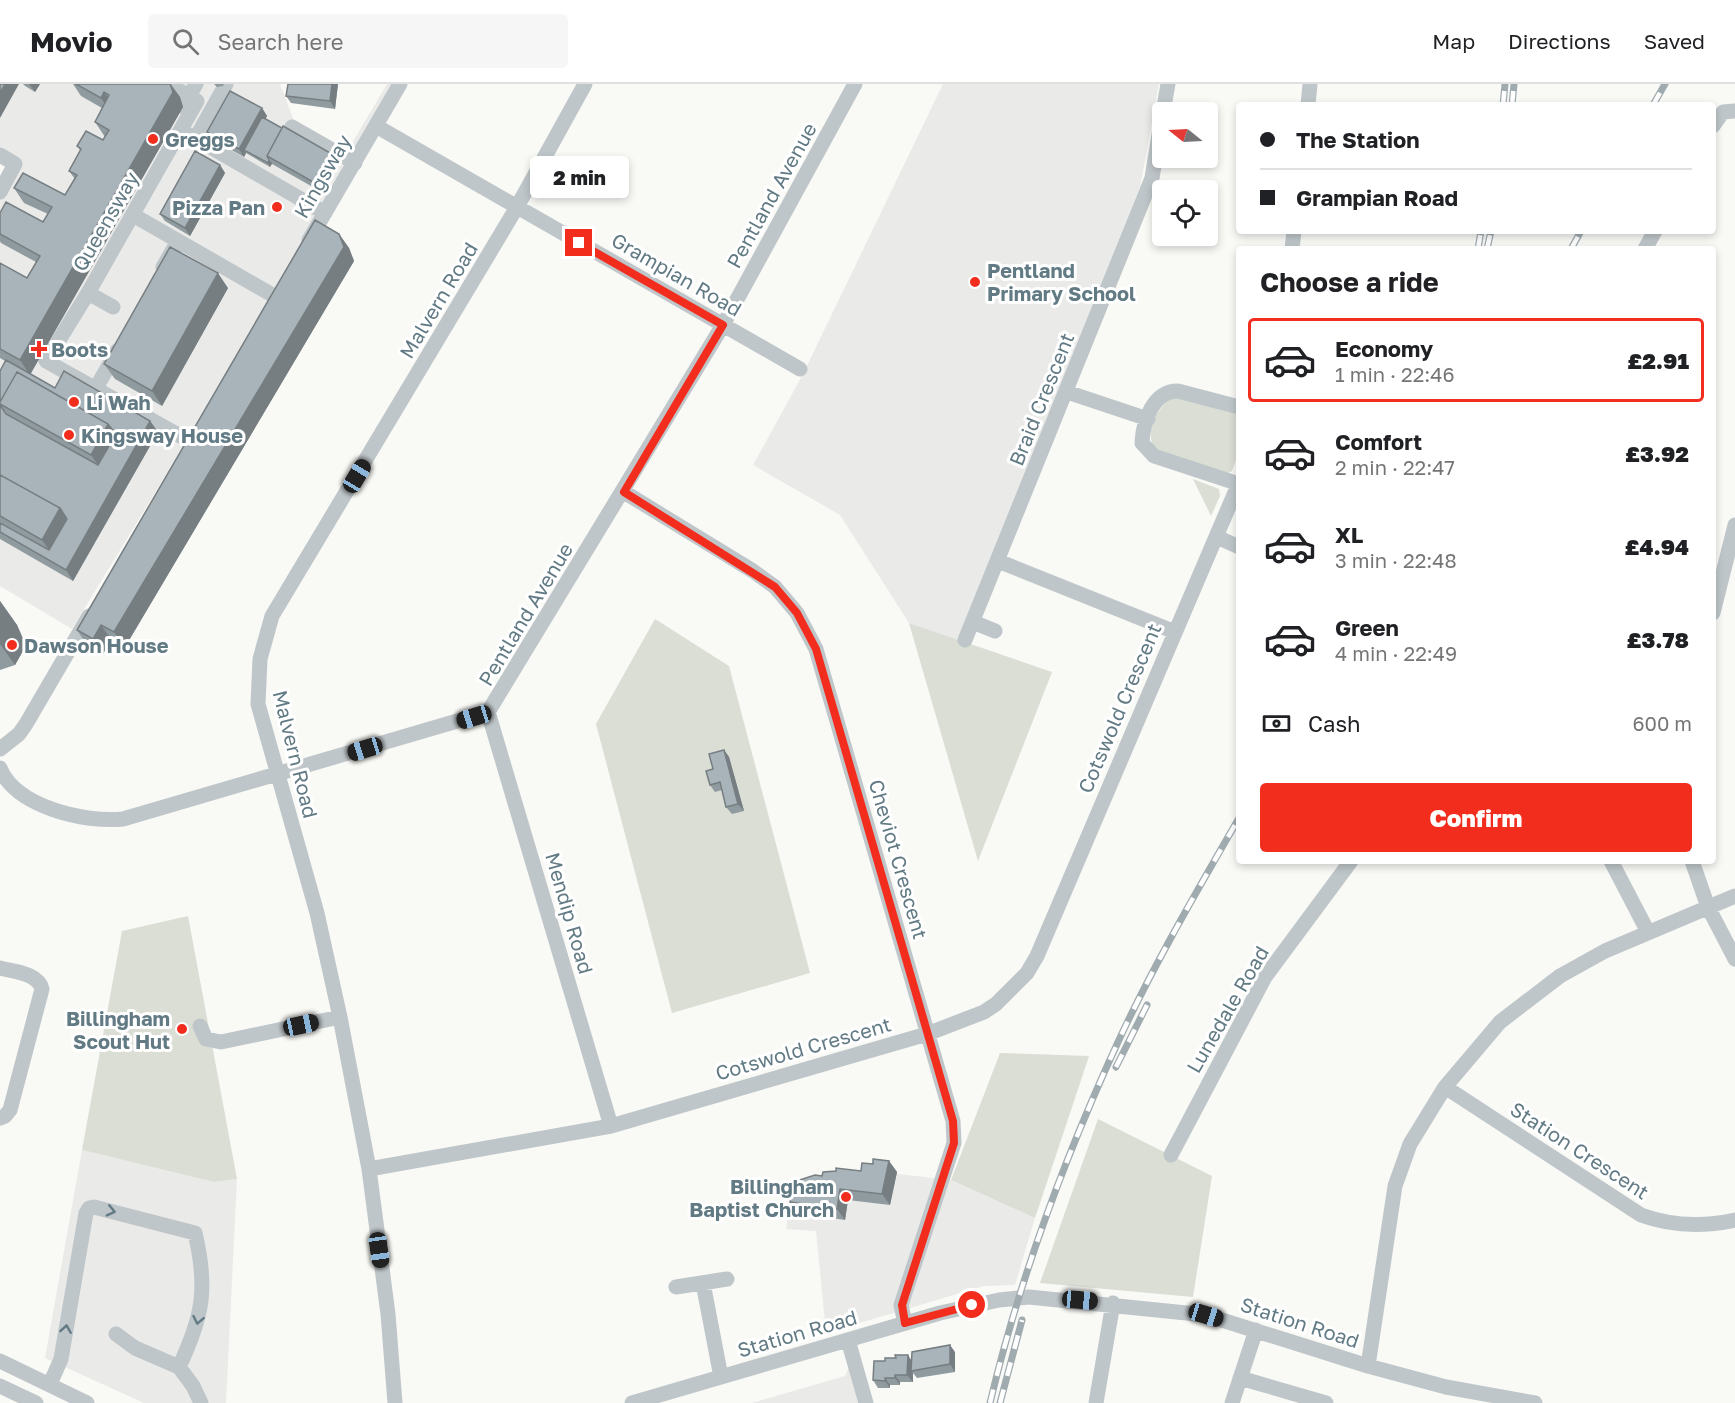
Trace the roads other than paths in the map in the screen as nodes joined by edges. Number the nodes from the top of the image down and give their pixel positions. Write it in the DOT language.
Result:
graph roads {
  1 [pos="158,84"];
  2 [pos="168,84"];
  3 [pos="226,84"];
  4 [pos="400,84"];
  5 [pos="585,84"];
  6 [pos="855,84"];
  7 [pos="1168,84"];
  8 [pos="1310,84"];
  9 [pos="194,94"];
  10 [pos="1165,102"];
  11 [pos="1308,102"];
  12 [pos="1735,111"];
  13 [pos="1716,122"];
  14 [pos="376,126"];
  15 [pos="292,127"];
  16 [pos="181,130"];
  17 [pos="196,138"];
  18 [pos="0,155"];
  19 [pos="355,163"];
  20 [pos="1154,168"];
  21 [pos="0,192"];
  22 [pos="518,207"];
  23 [pos="325,213"];
  24 [pos="133,215"];
  25 [pos="178,241"];
  26 [pos="304,249"];
  27 [pos="154,283"];
  28 [pos="88,293"];
  29 [pos="280,295"];
  30 [pos="112,307"];
  31 [pos="723,325"];
  32 [pos="125,335"];
  33 [pos="800,369"];
  34 [pos="96,388"];
  35 [pos="1067,392"];
  36 [pos="1236,406"];
  37 [pos="1148,419"];
  38 [pos="191,443"];
  39 [pos="1236,482"];
  40 [pos="1236,490"];
  41 [pos="624,492"];
  42 [pos="1735,525"];
  43 [pos="1217,537"];
  44 [pos="1236,546"];
  45 [pos="998,561"];
  46 [pos="100,598"];
  47 [pos="1716,601"];
  48 [pos="973,622"];
  49 [pos="995,631"];
  50 [pos="1175,632"];
  51 [pos="965,640"];
  52 [pos="488,712"];
  53 [pos="0,749"];
  54 [pos="0,768"];
  55 [pos="278,775"];
  56 [pos="1349,864"];
  57 [pos="1613,864"];
  58 [pos="1693,864"];
  59 [pos="1735,896"];
  60 [pos="1708,908"];
  61 [pos="1648,932"];
  62 [pos="1735,959"];
  63 [pos="0,968"];
  64 [pos="340,1017"];
  65 [pos="200,1026"];
  66 [pos="927,1034"];
  67 [pos="1446,1087"];
  68 [pos="0,1118"];
  69 [pos="611,1126"];
  70 [pos="1171,1155"];
  71 [pos="369,1169"];
  72 [pos="1735,1220"];
  73 [pos="727,1279"];
  74 [pos="704,1283"];
  75 [pos="676,1287"];
  76 [pos="1113,1303"];
  77 [pos="905,1323"];
  78 [pos="1256,1330"];
  79 [pos="116,1334"];
  80 [pos="848,1340"];
  81 [pos="0,1361"];
  82 [pos="1368,1366"];
  83 [pos="179,1367"];
  84 [pos="721,1377"];
  85 [pos="1240,1378"];
  86 [pos="50,1384"];
  87 [pos="0,1386"];
  88 [pos="26,1401"];
  89 [pos="87,1403"];
  90 [pos="201,1403"];
  91 [pos="395,1403"];
  92 [pos="632,1403"];
  93 [pos="866,1403"];
  94 [pos="1096,1403"];
  95 [pos="1232,1403"];
  96 [pos="1326,1403"];
  97 [pos="1535,1403"];
  1 -- 9 [label="street"];
  2 -- 9 [label="street"];
  3 -- 17 [label="street"];
  4 -- 14 [label="street, Kingsway"];
  5 -- 22 [label="street, Malvern Road"];
  6 -- 31 [label="street, Pentland Avenue"];
  7 -- 10 [label="street, Braid Crescent"];
  8 -- 11 [label="street"];
  9 -- 16 [label="street, Queensway"];
  12 -- 13 [label="street"];
  14 -- 19 [label="street, Kingsway"];
  14 -- 22 [label="street, Grampian Road"];
  15 -- 19 [label="street"];
  16 -- 17 [label="street"];
  16 -- 24 [label="street, Queensway"];
  17 -- 23 [label="street"];
  18 -- 21 [label="street"];
  19 -- 23 [label="street, Kingsway"];
  20 -- 35 [label="street, Braid Crescent"];
  22 -- 31 [label="street, Grampian Road"];
  22 -- 55 [label="street, Malvern Road"];
  23 -- 26 [label="street, Kingsway"];
  24 -- 25 [label="street"];
  24 -- 28 [label="street, Queensway"];
  25 -- 27 [label="street"];
  25 -- 29 [label="street"];
  28 -- 30 [label="street"];
  28 -- 34 [label="street, Queensway"];
  31 -- 33 [label="street, Grampian Road"];
  31 -- 41 [label="street, Pentland Avenue"];
  32 -- 34 [label="street"];
  34 -- 38 [label="street"];
  35 -- 37 [label="street"];
  35 -- 45 [label="street, Braid Crescent"];
  36 -- 37 [label="street"];
  37 -- 39 [label="street"];
  40 -- 43 [label="street, Cotswold Crescent"];
  41 -- 52 [label="street, Pentland Avenue"];
  41 -- 66 [label="street, Cheviot Crescent"];
  42 -- 47 [label="street"];
  43 -- 44 [label="street"];
  43 -- 50 [label="street, Cotswold Crescent"];
  45 -- 48 [label="street, Braid Crescent"];
  45 -- 50 [label="street"];
  46 -- 53 [label="street"];
  48 -- 49 [label="street"];
  48 -- 51 [label="street, Braid Crescent"];
  50 -- 66 [label="street, Cotswold Crescent"];
  52 -- 55 [label="street, Pentland Avenue"];
  52 -- 69 [label="street, Mendip Road"];
  54 -- 55 [label="street, Pentland Avenue"];
  55 -- 64 [label="street, Malvern Road"];
  56 -- 70 [label="street, Lunedale Road"];
  57 -- 61 [label="street"];
  58 -- 60 [label="street"];
  59 -- 60 [label="street"];
  60 -- 61 [label="street"];
  60 -- 62 [label="street"];
  61 -- 67 [label="street"];
  63 -- 68 [label="street"];
  64 -- 65 [label="street"];
  64 -- 71 [label="street, Malvern Road"];
  66 -- 69 [label="street, Cotswold Crescent"];
  66 -- 77 [label="street, Cheviot Crescent"];
  67 -- 72 [label="street, Station Crescent"];
  67 -- 82 [label="street"];
  69 -- 71 [label="street, Cotswold Crescent"];
  71 -- 91 [label="street, Malvern Road"];
  73 -- 74 [label="street"];
  74 -- 75 [label="street"];
  74 -- 84 [label="street"];
  76 -- 77 [label="street, Station Road"];
  76 -- 78 [label="street, Station Road"];
  76 -- 94 [label="street"];
  77 -- 80 [label="street, Station Road"];
  78 -- 82 [label="street, Station Road"];
  78 -- 85 [label="street"];
  79 -- 83 [label="street"];
  80 -- 84 [label="street, Station Road"];
  80 -- 93 [label="street"];
  81 -- 86 [label="street"];
  82 -- 97 [label="street, Station Road"];
  86 -- 83 [label="street, one-way"];
  83 -- 90 [label="street"];
  84 -- 92 [label="street, Station Road"];
  85 -- 95 [label="street"];
  85 -- 96 [label="street"];
  86 -- 89 [label="street"];
  87 -- 88 [label="street"];
}
